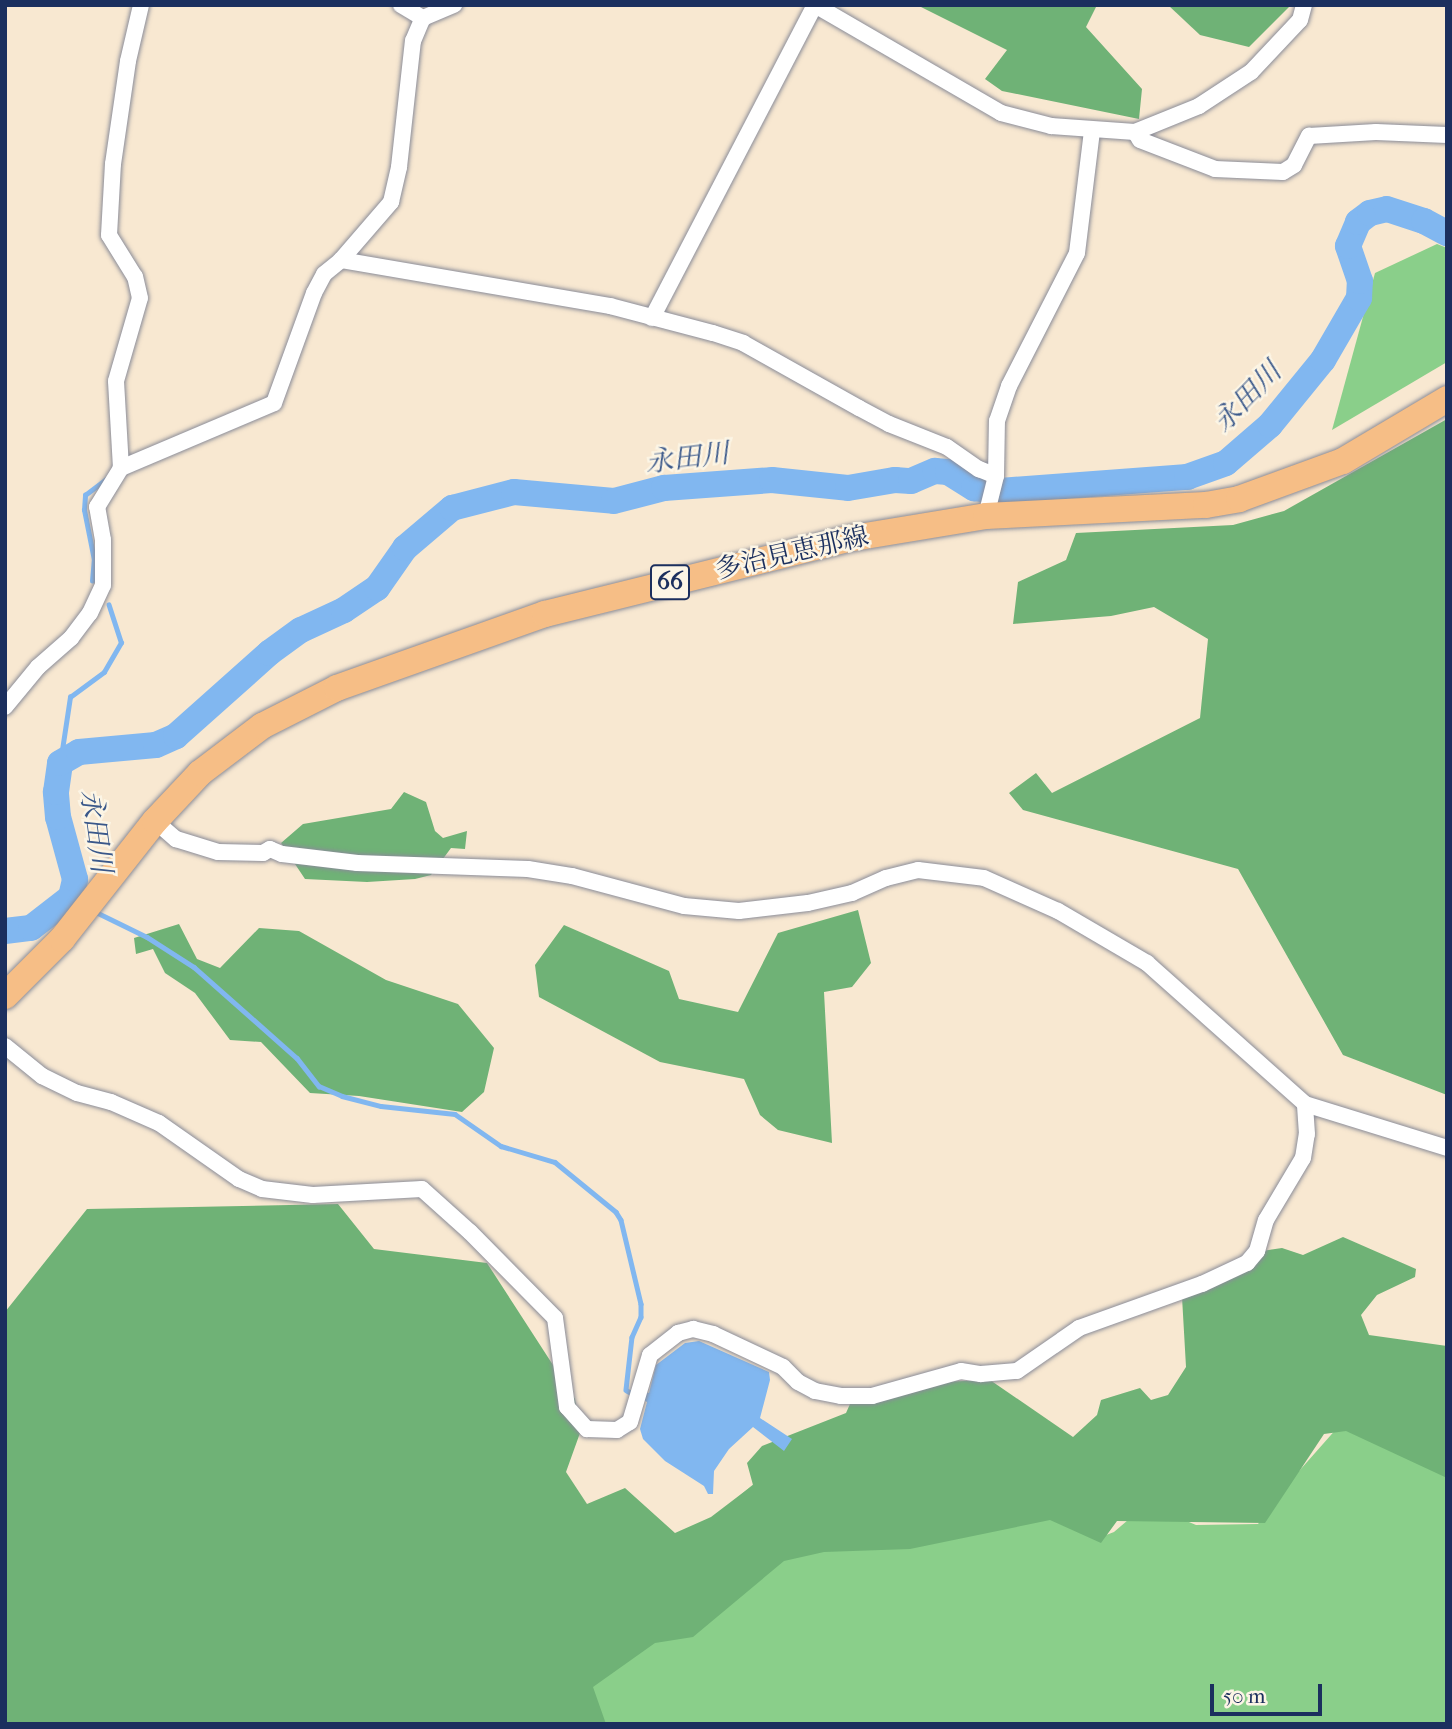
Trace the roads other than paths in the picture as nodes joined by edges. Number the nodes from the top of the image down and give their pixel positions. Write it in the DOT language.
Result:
graph roads {
  1 [pos="141,5"];
  2 [pos="401,5"];
  3 [pos="454,5"];
  4 [pos="815,5"];
  5 [pos="1304,5"];
  6 [pos="423,18"];
  7 [pos="1092,130"];
  8 [pos="1135,132"];
  9 [pos="1447,135"];
  10 [pos="341,260"];
  11 [pos="652,318"];
  12 [pos="1447,399"];
  13 [pos="121,468"];
  14 [pos="996,476"];
  15 [pos="986,516"];
  16 [pos="5,707"];
  17 [pos="155,821"];
  18 [pos="5,996"];
  19 [pos="5,1046"];
  20 [pos="1305,1104"];
  21 [pos="1447,1148"];
  1 -- 13 [label="street"];
  2 -- 6 [label="street"];
  3 -- 6 [label="street"];
  4 -- 7 [label="street"];
  4 -- 11 [label="street"];
  5 -- 8 [label="street"];
  6 -- 10 [label="street"];
  7 -- 8 [label="street"];
  7 -- 14 [label="street"];
  8 -- 9 [label="street"];
  10 -- 11 [label="street"];
  10 -- 13 [label="street"];
  11 -- 14 [label="street"];
  12 -- 15 [label="main road, 多治見恵那線 / 66"];
  13 -- 16 [label="street"];
  14 -- 15 [label="street"];
  15 -- 17 [label="main road, 多治見恵那線 / 66"];
  17 -- 18 [label="main road, 多治見恵那線 / 66"];
  17 -- 20 [label="street"];
  19 -- 20 [label="street"];
  20 -- 21 [label="street"];
}
